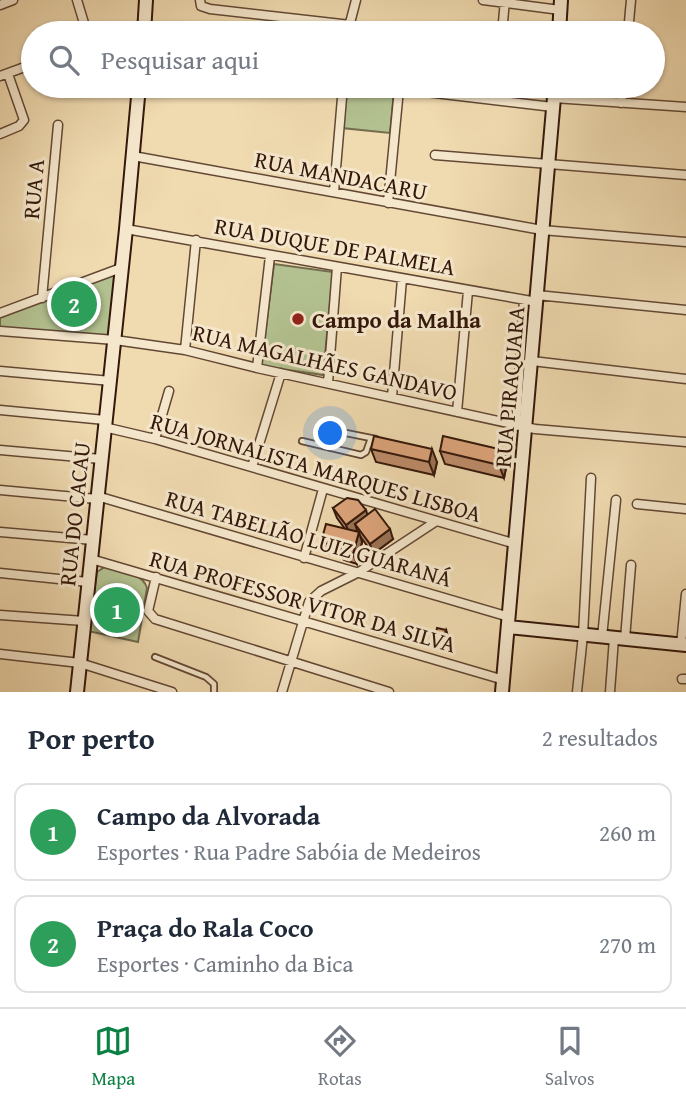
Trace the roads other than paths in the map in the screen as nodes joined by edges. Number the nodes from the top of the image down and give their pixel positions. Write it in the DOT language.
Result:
graph roads {
  1 [pos="13,0"];
  2 [pos="77,0"];
  3 [pos="146,0"];
  4 [pos="200,0"];
  5 [pos="356,0"];
  6 [pos="483,0"];
  7 [pos="631,0"];
  8 [pos="505,1"];
  9 [pos="0,5"];
  10 [pos="561,5"];
  11 [pos="84,21"];
  12 [pos="145,21"];
  13 [pos="330,21"];
  14 [pos="351,21"];
  15 [pos="503,21"];
  16 [pos="629,21"];
  17 [pos="21,69"];
  18 [pos="4,75"];
  19 [pos="138,98"];
  20 [pos="342,98"];
  21 [pos="398,98"];
  22 [pos="554,98"];
  23 [pos="565,98"];
  24 [pos="622,98"];
  25 [pos="621,103"];
  26 [pos="686,107"];
  27 [pos="58,125"];
  28 [pos="0,134"];
  29 [pos="435,155"];
  30 [pos="133,156"];
  31 [pos="547,163"];
  32 [pos="686,176"];
  33 [pos="334,192"];
  34 [pos="388,203"];
  35 [pos="126,229"];
  36 [pos="542,230"];
  37 [pos="196,240"];
  38 [pos="686,242"];
  39 [pos="270,256"];
  40 [pos="337,267"];
  41 [pos="121,268"];
  42 [pos="402,279"];
  43 [pos="468,291"];
  44 [pos="42,298"];
  45 [pos="533,299"];
  46 [pos="686,310"];
  47 [pos="0,313"];
  48 [pos="0,331"];
  49 [pos="115,340"];
  50 [pos="185,350"];
  51 [pos="532,360"];
  52 [pos="257,368"];
  53 [pos="0,370"];
  54 [pos="281,373"];
  55 [pos="686,379"];
  56 [pos="111,381"];
  57 [pos="328,383"];
  58 [pos="169,391"];
  59 [pos="392,397"];
  60 [pos="0,410"];
  61 [pos="457,412"];
  62 [pos="105,424"];
  63 [pos="521,427"];
  64 [pos="371,438"];
  65 [pos="155,439"];
  66 [pos="302,441"];
  67 [pos="384,441"];
  68 [pos="686,442"];
  69 [pos="330,447"];
  70 [pos="0,450"];
  71 [pos="491,456"];
  72 [pos="101,459"];
  73 [pos="524,462"];
  74 [pos="252,467"];
  75 [pos="592,478"];
  76 [pos="323,489"];
  77 [pos="0,491"];
  78 [pos="97,498"];
  79 [pos="616,499"];
  80 [pos="637,504"];
  81 [pos="686,509"];
  82 [pos="435,522"];
  83 [pos="0,531"];
  84 [pos="93,540"];
  85 [pos="516,544"];
  86 [pos="304,558"];
  87 [pos="91,559"];
  88 [pos="631,565"];
  89 [pos="359,572"];
  90 [pos="0,573"];
  91 [pos="156,577"];
  92 [pos="89,582"];
  93 [pos="686,594"];
  94 [pos="0,615"];
  95 [pos="84,621"];
  96 [pos="302,621"];
  97 [pos="509,622"];
  98 [pos="583,635"];
  99 [pos="614,638"];
  100 [pos="684,645"];
  101 [pos="0,654"];
  102 [pos="155,657"];
  103 [pos="80,663"];
  104 [pos="290,663"];
  105 [pos="503,686"];
  106 [pos="78,692"];
  107 [pos="172,692"];
  108 [pos="214,692"];
  109 [pos="282,692"];
  110 [pos="389,692"];
  111 [pos="577,692"];
  112 [pos="610,692"];
  1 -- 9 [label="street"];
  2 -- 11 [label="street"];
  3 -- 12 [label="street"];
  4 -- 13 [label="street"];
  5 -- 14 [label="street"];
  6 -- 8 [label="street"];
  7 -- 16 [label="street"];
  8 -- 10 [label="street"];
  8 -- 15 [label="street"];
  17 -- 18 [label="street"];
  18 -- 28 [label="street"];
  19 -- 30 [label="street, RUA DO CACAU"];
  20 -- 33 [label="street"];
  21 -- 34 [label="street"];
  22 -- 31 [label="street, RUA PIRAQUARA"];
  23 -- 25 [label="street"];
  24 -- 25 [label="street"];
  25 -- 26 [label="street"];
  27 -- 44 [label="street, RUA A"];
  29 -- 31 [label="street"];
  30 -- 33 [label="street, RUA MANDACARU"];
  30 -- 35 [label="street, RUA DO CACAU"];
  31 -- 32 [label="street"];
  31 -- 36 [label="street, RUA PIRAQUARA"];
  33 -- 34 [label="street, RUA MANDACARU"];
  34 -- 36 [label="street, RUA MANDACARU"];
  35 -- 37 [label="street, RUA DUQUE DE PALMELA"];
  35 -- 41 [label="street, RUA DO CACAU"];
  36 -- 38 [label="street, RUA MANDACARU"];
  36 -- 45 [label="street, RUA PIRAQUARA"];
  37 -- 39 [label="street, RUA DUQUE DE PALMELA"];
  37 -- 50 [label="street"];
  39 -- 40 [label="street, RUA DUQUE DE PALMELA"];
  39 -- 52 [label="street"];
  40 -- 42 [label="street, RUA DUQUE DE PALMELA"];
  40 -- 57 [label="street"];
  41 -- 44 [label="street"];
  41 -- 49 [label="street, RUA DO CACAU"];
  42 -- 43 [label="street, RUA DUQUE DE PALMELA"];
  42 -- 59 [label="street"];
  43 -- 45 [label="street, RUA DUQUE DE PALMELA"];
  43 -- 61 [label="street"];
  44 -- 47 [label="street"];
  45 -- 46 [label="street, RUA DUQUE DE PALMELA"];
  45 -- 51 [label="street, RUA PIRAQUARA"];
  45 -- 63 [label="street"];
  48 -- 49 [label="street, RUA MAGALHÃES GANDAVO"];
  49 -- 50 [label="street, RUA MAGALHÃES GANDAVO"];
  49 -- 56 [label="street, RUA DO CACAU"];
  50 -- 52 [label="street, RUA MAGALHÃES GANDAVO"];
  51 -- 55 [label="street"];
  51 -- 63 [label="street, RUA PIRAQUARA"];
  52 -- 54 [label="street, RUA MAGALHÃES GANDAVO"];
  53 -- 56 [label="street"];
  54 -- 57 [label="street, RUA MAGALHÃES GANDAVO"];
  54 -- 74 [label="street"];
  56 -- 62 [label="street, RUA DO CACAU"];
  57 -- 59 [label="street, RUA MAGALHÃES GANDAVO"];
  58 -- 65 [label="street"];
  59 -- 61 [label="street, RUA MAGALHÃES GANDAVO"];
  60 -- 62 [label="street, RUA JORNALISTA MARQUES LISBOA"];
  61 -- 63 [label="street, RUA MAGALHÃES GANDAVO"];
  62 -- 65 [label="street, RUA JORNALISTA MARQUES LISBOA"];
  62 -- 72 [label="street, RUA DO CACAU"];
  63 -- 68 [label="street, RUA MAGALHÃES GANDAVO"];
  63 -- 73 [label="street, RUA PIRAQUARA"];
  64 -- 67 [label="lane"];
  64 -- 69 [label="lane"];
  64 -- 69 [label="lane"];
  65 -- 74 [label="street, RUA JORNALISTA MARQUES LISBOA"];
  66 -- 69 [label="lane"];
  70 -- 72 [label="street"];
  71 -- 73 [label="lane"];
  72 -- 78 [label="street, RUA DO CACAU"];
  73 -- 85 [label="street, RUA PIRAQUARA"];
  74 -- 76 [label="street, RUA JORNALISTA MARQUES LISBOA"];
  75 -- 98 [label="street"];
  76 -- 82 [label="street, RUA JORNALISTA MARQUES LISBOA"];
  76 -- 86 [label="street"];
  77 -- 78 [label="street, RUA TABELIÃO LUIZ GUARANÁ"];
  78 -- 84 [label="street, RUA DO CACAU"];
  78 -- 86 [label="street, RUA TABELIÃO LUIZ GUARANÁ"];
  79 -- 99 [label="street"];
  80 -- 81 [label="street"];
  82 -- 85 [label="street, RUA JORNALISTA MARQUES LISBOA"];
  82 -- 89 [label="street"];
  83 -- 84 [label="street"];
  84 -- 87 [label="street, RUA DO CACAU"];
  85 -- 97 [label="street, RUA PIRAQUARA"];
  86 -- 89 [label="street, RUA TABELIÃO LUIZ GUARANÁ"];
  87 -- 91 [label="street, RUA PROFESSOR VITOR DA SILVA"];
  87 -- 92 [label="street, RUA DO CACAU"];
  88 -- 99 [label="street"];
  89 -- 96 [label="street"];
  89 -- 97 [label="street, RUA TABELIÃO LUIZ GUARANÁ"];
  90 -- 92 [label="street"];
  91 -- 96 [label="street, RUA PROFESSOR VITOR DA SILVA"];
  91 -- 104 [label="street"];
  92 -- 95 [label="street, RUA DO CACAU"];
  93 -- 100 [label="street"];
  94 -- 95 [label="street"];
  95 -- 103 [label="street, RUA DO CACAU"];
  96 -- 104 [label="street"];
  96 -- 105 [label="street, RUA PROFESSOR VITOR DA SILVA"];
  97 -- 98 [label="street"];
  97 -- 105 [label="street, RUA PIRAQUARA"];
  98 -- 99 [label="street"];
  98 -- 111 [label="street"];
  99 -- 100 [label="street"];
  99 -- 112 [label="street"];
  101 -- 103 [label="street"];
  102 -- 108 [label="lane"];
  103 -- 106 [label="street, RUA DO CACAU"];
  103 -- 107 [label="street"];
  104 -- 109 [label="street"];
  104 -- 110 [label="street"];
}
